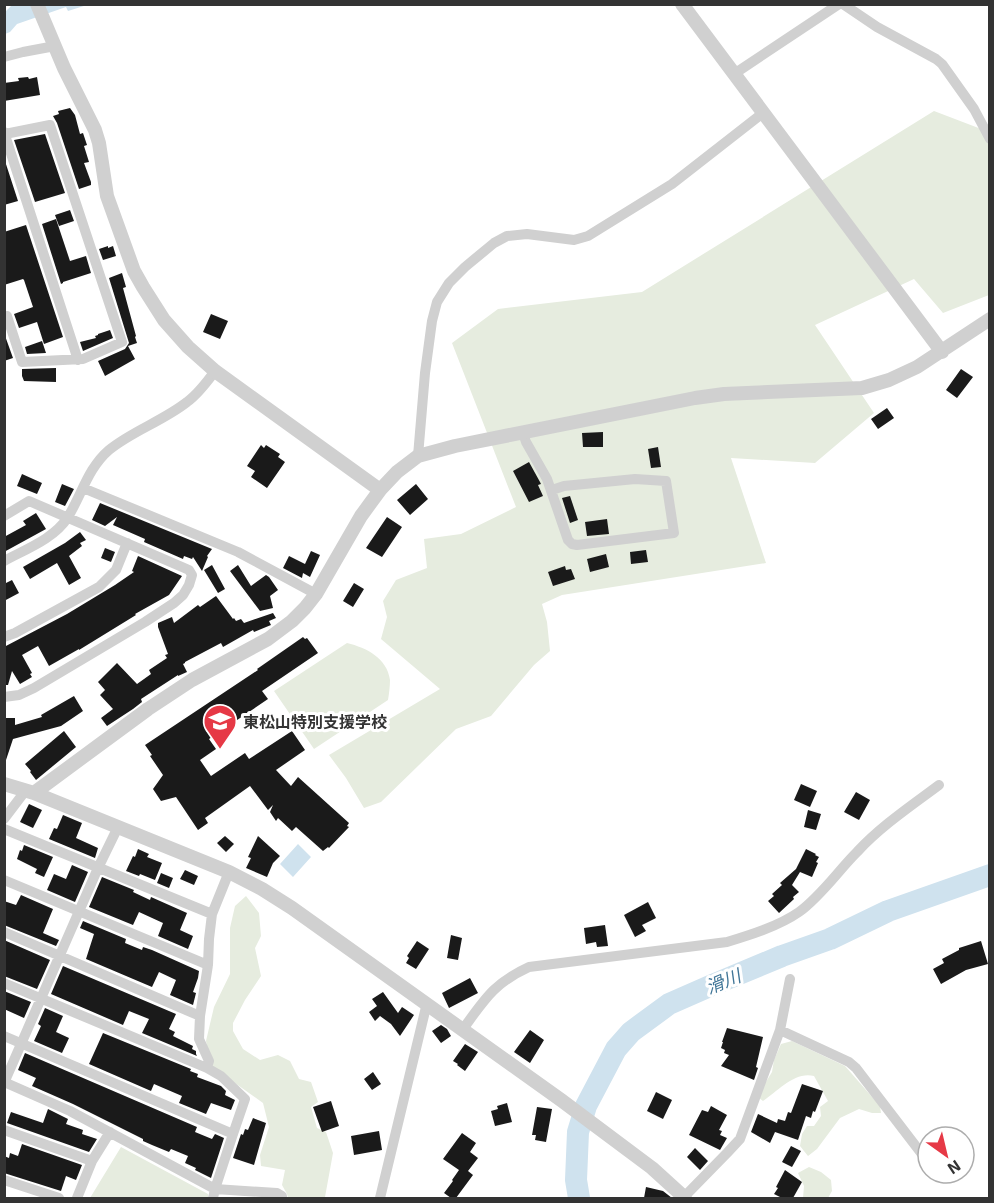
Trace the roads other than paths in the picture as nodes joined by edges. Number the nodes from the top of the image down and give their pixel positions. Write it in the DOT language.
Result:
graph roads {
  1 [pos="38,4"];
  2 [pos="682,4"];
  3 [pos="841,4"];
  4 [pos="52,41"];
  5 [pos="4,57"];
  6 [pos="734,74"];
  7 [pos="764,113"];
  8 [pos="5,133"];
  9 [pos="990,139"];
  10 [pos="6,314"];
  11 [pos="990,319"];
  12 [pos="942,352"];
  13 [pos="78,360"];
  14 [pos="215,371"];
  15 [pos="523,433"];
  16 [pos="418,456"];
  17 [pos="83,488"];
  18 [pos="380,490"];
  19 [pos="552,490"];
  20 [pos="4,516"];
  21 [pos="68,517"];
  22 [pos="127,543"];
  23 [pos="4,561"];
  24 [pos="316,594"];
  25 [pos="4,637"];
  26 [pos="4,697"];
  27 [pos="4,784"];
  28 [pos="939,785"];
  29 [pos="30,792"];
  30 [pos="4,819"];
  31 [pos="118,827"];
  32 [pos="4,829"];
  33 [pos="98,868"];
  34 [pos="229,872"];
  35 [pos="4,880"];
  36 [pos="80,912"];
  37 [pos="212,914"];
  38 [pos="4,932"];
  39 [pos="60,956"];
  40 [pos="208,966"];
  41 [pos="790,979"];
  42 [pos="4,983"];
  43 [pos="41,999"];
  44 [pos="427,1003"];
  45 [pos="200,1016"];
  46 [pos="463,1029"];
  47 [pos="780,1030"];
  48 [pos="4,1036"];
  49 [pos="22,1044"];
  50 [pos="207,1068"];
  51 [pos="5,1082"];
  52 [pos="4,1130"];
  53 [pos="110,1132"];
  54 [pos="232,1134"];
  55 [pos="916,1146"];
  56 [pos="92,1161"];
  57 [pos="4,1180"];
  58 [pos="214,1194"];
  59 [pos="680,1196"];
  60 [pos="59,1198"];
  61 [pos="77,1198"];
  62 [pos="282,1198"];
  63 [pos="380,1198"];
  1 -- 4 [label="street"];
  2 -- 6 [label="street"];
  3 -- 6 [label="street"];
  3 -- 9 [label="street"];
  4 -- 5 [label="street"];
  4 -- 14 [label="street"];
  6 -- 7 [label="street"];
  7 -- 12 [label="street"];
  7 -- 16 [label="street"];
  8 -- 13 [label="street"];
  8 -- 13 [label="street"];
  10 -- 13 [label="street"];
  11 -- 12 [label="street"];
  12 -- 15 [label="street"];
  14 -- 17 [label="street"];
  14 -- 18 [label="street"];
  15 -- 16 [label="street"];
  15 -- 19 [label="street"];
  16 -- 18 [label="street"];
  17 -- 21 [label="street"];
  17 -- 24 [label="street"];
  18 -- 24 [label="street"];
  19 -- 19 [label="street"];
  20 -- 21 [label="street"];
  21 -- 22 [label="street"];
  21 -- 23 [label="street"];
  22 -- 25 [label="street"];
  22 -- 26 [label="street"];
  24 -- 29 [label="street"];
  27 -- 29 [label="street"];
  28 -- 46 [label="street"];
  29 -- 30 [label="street"];
  29 -- 31 [label="street"];
  31 -- 33 [label="street"];
  31 -- 34 [label="street"];
  32 -- 33 [label="street"];
  33 -- 36 [label="street"];
  33 -- 37 [label="street"];
  34 -- 37 [label="street"];
  34 -- 44 [label="street"];
  35 -- 36 [label="street"];
  36 -- 39 [label="street"];
  36 -- 40 [label="street"];
  37 -- 40 [label="street"];
  38 -- 39 [label="street"];
  39 -- 43 [label="street"];
  39 -- 45 [label="street"];
  40 -- 45 [label="street"];
  41 -- 47 [label="street"];
  42 -- 43 [label="street"];
  43 -- 49 [label="street"];
  43 -- 50 [label="street"];
  44 -- 46 [label="street"];
  44 -- 63 [label="street"];
  45 -- 50 [label="street"];
  46 -- 59 [label="street"];
  47 -- 55 [label="street"];
  47 -- 59 [label="street"];
  48 -- 49 [label="street"];
  49 -- 51 [label="street"];
  49 -- 54 [label="street"];
  50 -- 54 [label="street"];
  51 -- 53 [label="street"];
  52 -- 56 [label="street"];
  53 -- 56 [label="street"];
  53 -- 58 [label="street"];
  54 -- 58 [label="street"];
  56 -- 61 [label="street"];
  57 -- 60 [label="street"];
  58 -- 62 [label="street"];
}
